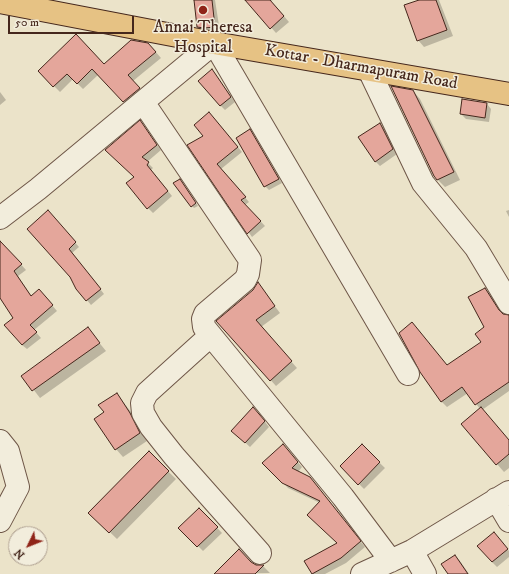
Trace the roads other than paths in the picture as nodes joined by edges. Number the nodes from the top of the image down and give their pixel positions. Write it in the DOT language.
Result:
graph roads {
  1 [pos="0,2"];
  2 [pos="214,43"];
  3 [pos="369,70"];
  4 [pos="509,94"];
  5 [pos="143,102"];
  6 [pos="0,218"];
  7 [pos="509,304"];
  8 [pos="210,336"];
  9 [pos="408,374"];
  10 [pos="0,441"];
  11 [pos="503,495"];
  12 [pos="0,521"];
  13 [pos="509,521"];
  14 [pos="412,551"];
  15 [pos="260,553"];
  16 [pos="391,561"];
  17 [pos="362,574"];
  18 [pos="425,574"];
  1 -- 2 [label="main road, Kottar - Dharmapuram Road"];
  2 -- 3 [label="main road, Kottar - Dharmapuram Road"];
  2 -- 5 [label="street"];
  2 -- 9 [label="street"];
  3 -- 4 [label="main road, Kottar - Dharmapuram Road"];
  3 -- 7 [label="street"];
  5 -- 6 [label="street"];
  5 -- 8 [label="street"];
  8 -- 15 [label="street"];
  8 -- 16 [label="street"];
  10 -- 12 [label="street"];
  11 -- 13 [label="street"];
  11 -- 14 [label="street"];
  14 -- 16 [label="street"];
  14 -- 18 [label="street"];
  16 -- 17 [label="street"];
}
